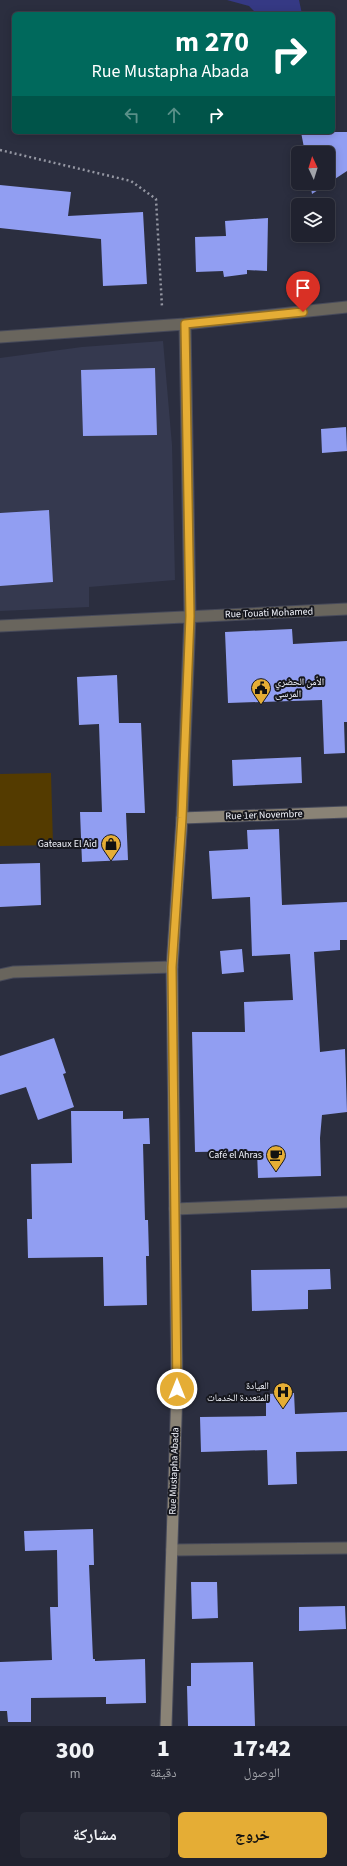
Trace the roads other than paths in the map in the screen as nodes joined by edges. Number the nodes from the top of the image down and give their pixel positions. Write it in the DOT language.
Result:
graph roads {
  1 [pos="347,307"];
  2 [pos="185,324"];
  3 [pos="0,337"];
  4 [pos="347,609"];
  5 [pos="190,616"];
  6 [pos="0,626"];
  7 [pos="347,812"];
  8 [pos="182,818"];
  9 [pos="172,967"];
  10 [pos="0,975"];
  11 [pos="347,1202"];
  12 [pos="176,1209"];
  13 [pos="347,1548"];
  14 [pos="172,1550"];
  15 [pos="166,1726"];
  1 -- 2 [label="street"];
  2 -- 3 [label="street"];
  2 -- 5 [label="street, Rue Mustapha Abada"];
  4 -- 5 [label="street, Rue Touati Mohamed"];
  5 -- 6 [label="street, Rue Touati Mohamed"];
  5 -- 8 [label="street, Rue Mustapha Abada"];
  7 -- 8 [label="main road, Rue 1er Novembre"];
  8 -- 9 [label="main road, Rue Mustapha Abada"];
  9 -- 10 [label="street"];
  9 -- 12 [label="main road, Rue Mustapha Abada"];
  11 -- 12 [label="street"];
  12 -- 14 [label="main road, Rue Mustapha Abada"];
  13 -- 14 [label="street"];
  14 -- 15 [label="main road, Rue Mustapha Abada"];
}
